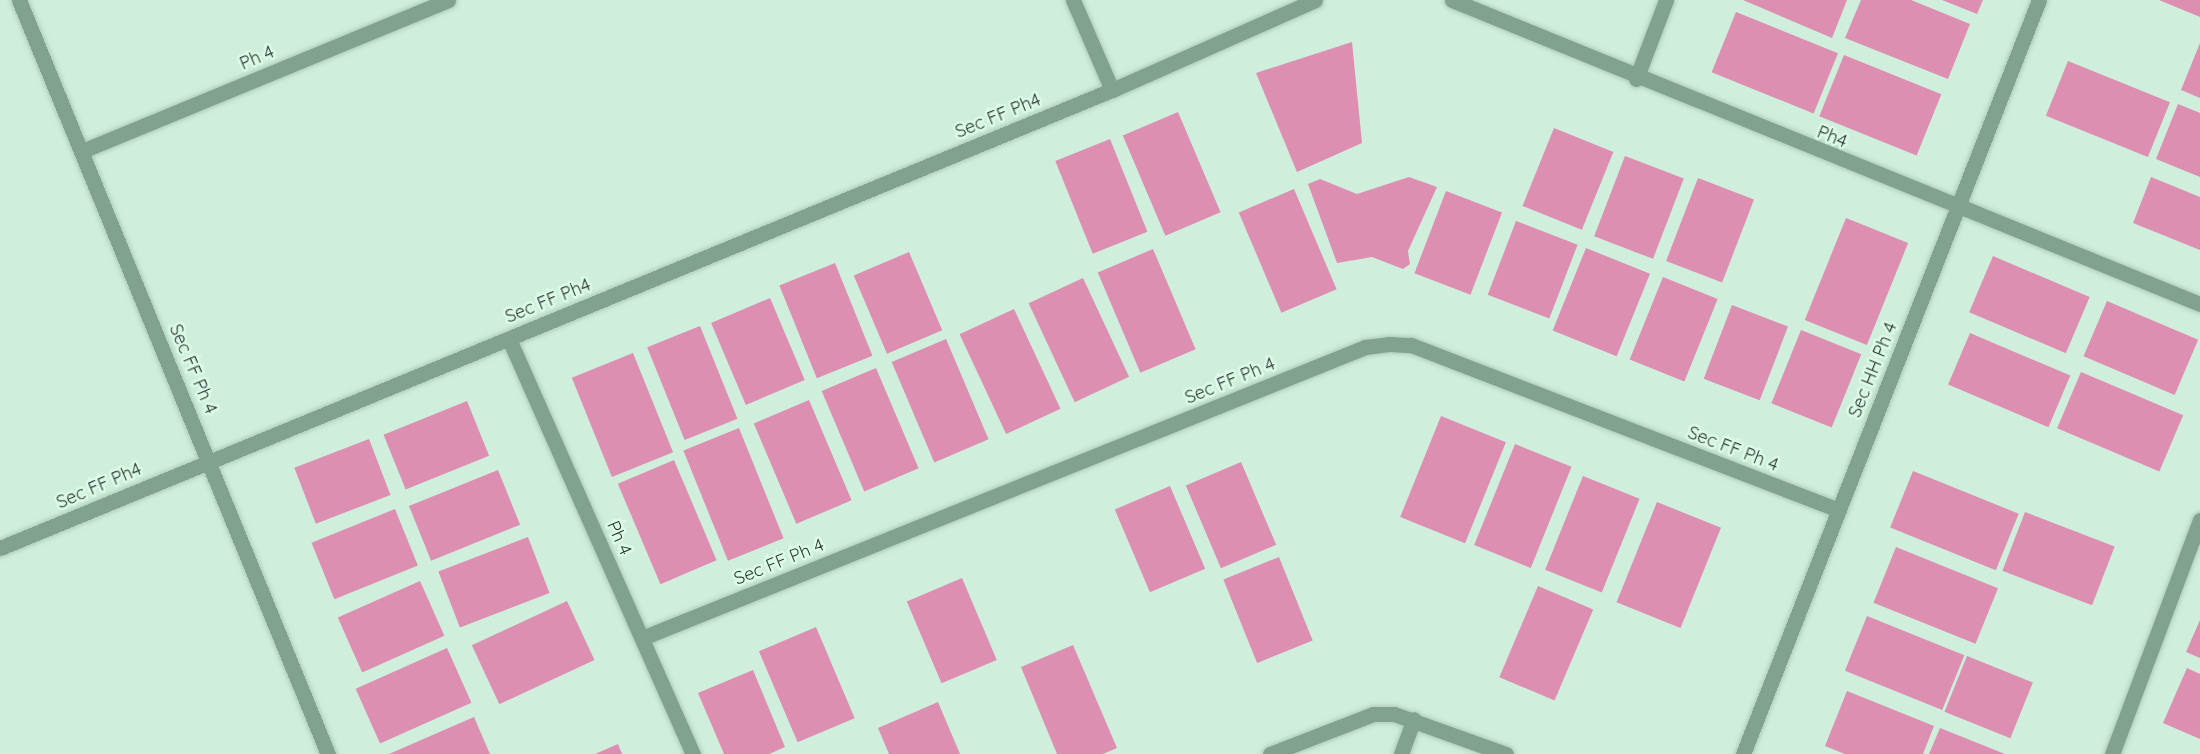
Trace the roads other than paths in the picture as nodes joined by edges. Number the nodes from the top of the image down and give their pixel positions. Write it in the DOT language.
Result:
graph roads {
  1 [pos="19,0"];
  2 [pos="448,0"];
  3 [pos="1072,0"];
  4 [pos="1315,0"];
  5 [pos="1452,0"];
  6 [pos="1666,0"];
  7 [pos="2039,0"];
  8 [pos="1636,79"];
  9 [pos="1112,90"];
  10 [pos="82,152"];
  11 [pos="1958,209"];
  12 [pos="2200,304"];
  13 [pos="509,339"];
  14 [pos="210,460"];
  15 [pos="1838,510"];
  16 [pos="2200,520"];
  17 [pos="0,548"];
  18 [pos="642,638"];
  19 [pos="1414,719"];
  20 [pos="328,754"];
  21 [pos="693,754"];
  22 [pos="1270,754"];
  23 [pos="1401,754"];
  24 [pos="1506,754"];
  25 [pos="1743,754"];
  26 [pos="2112,754"];
  1 -- 10 [label="street, Sec FF Ph 4"];
  2 -- 10 [label="street, Ph 4"];
  3 -- 9 [label="street"];
  4 -- 9 [label="street, Sec FF Ph4"];
  5 -- 8 [label="street, Ph4"];
  6 -- 8 [label="street"];
  7 -- 11 [label="street, Sec HH Ph 4"];
  8 -- 11 [label="street, Ph4"];
  9 -- 13 [label="street, Sec FF Ph4"];
  10 -- 14 [label="street, Sec FF Ph 4"];
  11 -- 12 [label="street, Ph4"];
  11 -- 15 [label="street, Sec HH Ph 4"];
  13 -- 14 [label="street, Sec FF Ph4"];
  13 -- 18 [label="street, Ph 4"];
  14 -- 17 [label="street, Sec FF Ph4"];
  14 -- 20 [label="street, Sec FF Ph 4"];
  15 -- 18 [label="street, Sec FF Ph 4"];
  15 -- 25 [label="street, Sec HH Ph 4"];
  16 -- 26 [label="street"];
  18 -- 21 [label="street, Ph 4"];
  19 -- 22 [label="street"];
  19 -- 23 [label="street"];
  19 -- 24 [label="street"];
}
